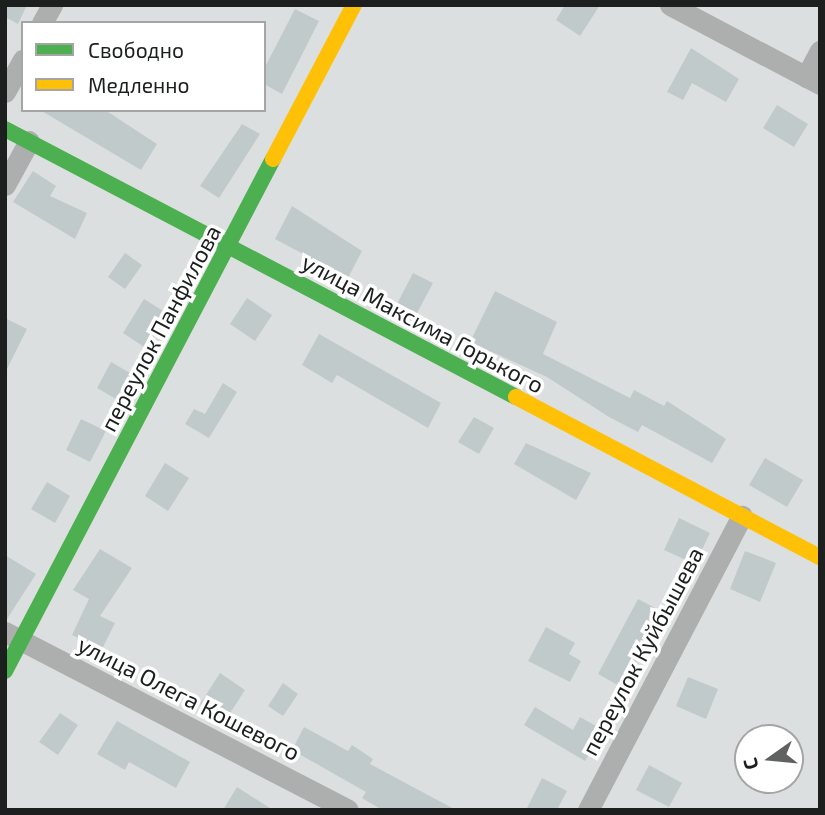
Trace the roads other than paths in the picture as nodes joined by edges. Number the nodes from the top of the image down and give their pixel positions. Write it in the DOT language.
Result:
graph roads {
  1 [pos="52,5"];
  2 [pos="354,5"];
  3 [pos="670,5"];
  4 [pos="44,21"];
  5 [pos="820,51"];
  6 [pos="21,64"];
  7 [pos="813,80"];
  8 [pos="5,92"];
  9 [pos="5,129"];
  10 [pos="29,141"];
  11 [pos="5,185"];
  12 [pos="229,246"];
  13 [pos="742,516"];
  14 [pos="820,557"];
  15 [pos="13,636"];
  16 [pos="5,671"];
  17 [pos="348,810"];
  18 [pos="588,810"];
  1 -- 4 [label="street"];
  2 -- 12 [label="main road, переулок Панфилова"];
  3 -- 7 [label="street"];
  5 -- 7 [label="street"];
  6 -- 8 [label="street"];
  9 -- 10 [label="main road, улица Максима Горького"];
  10 -- 11 [label="street"];
  10 -- 12 [label="main road, улица Максима Горького"];
  12 -- 13 [label="main road, улица Максима Горького"];
  12 -- 15 [label="main road, переулок Панфилова"];
  13 -- 14 [label="main road, улица Максима Горького"];
  13 -- 18 [label="street, переулок Куйбышева"];
  15 -- 16 [label="main road, переулок Панфилова"];
  15 -- 17 [label="street, улица Олега Кошевого"];
}
